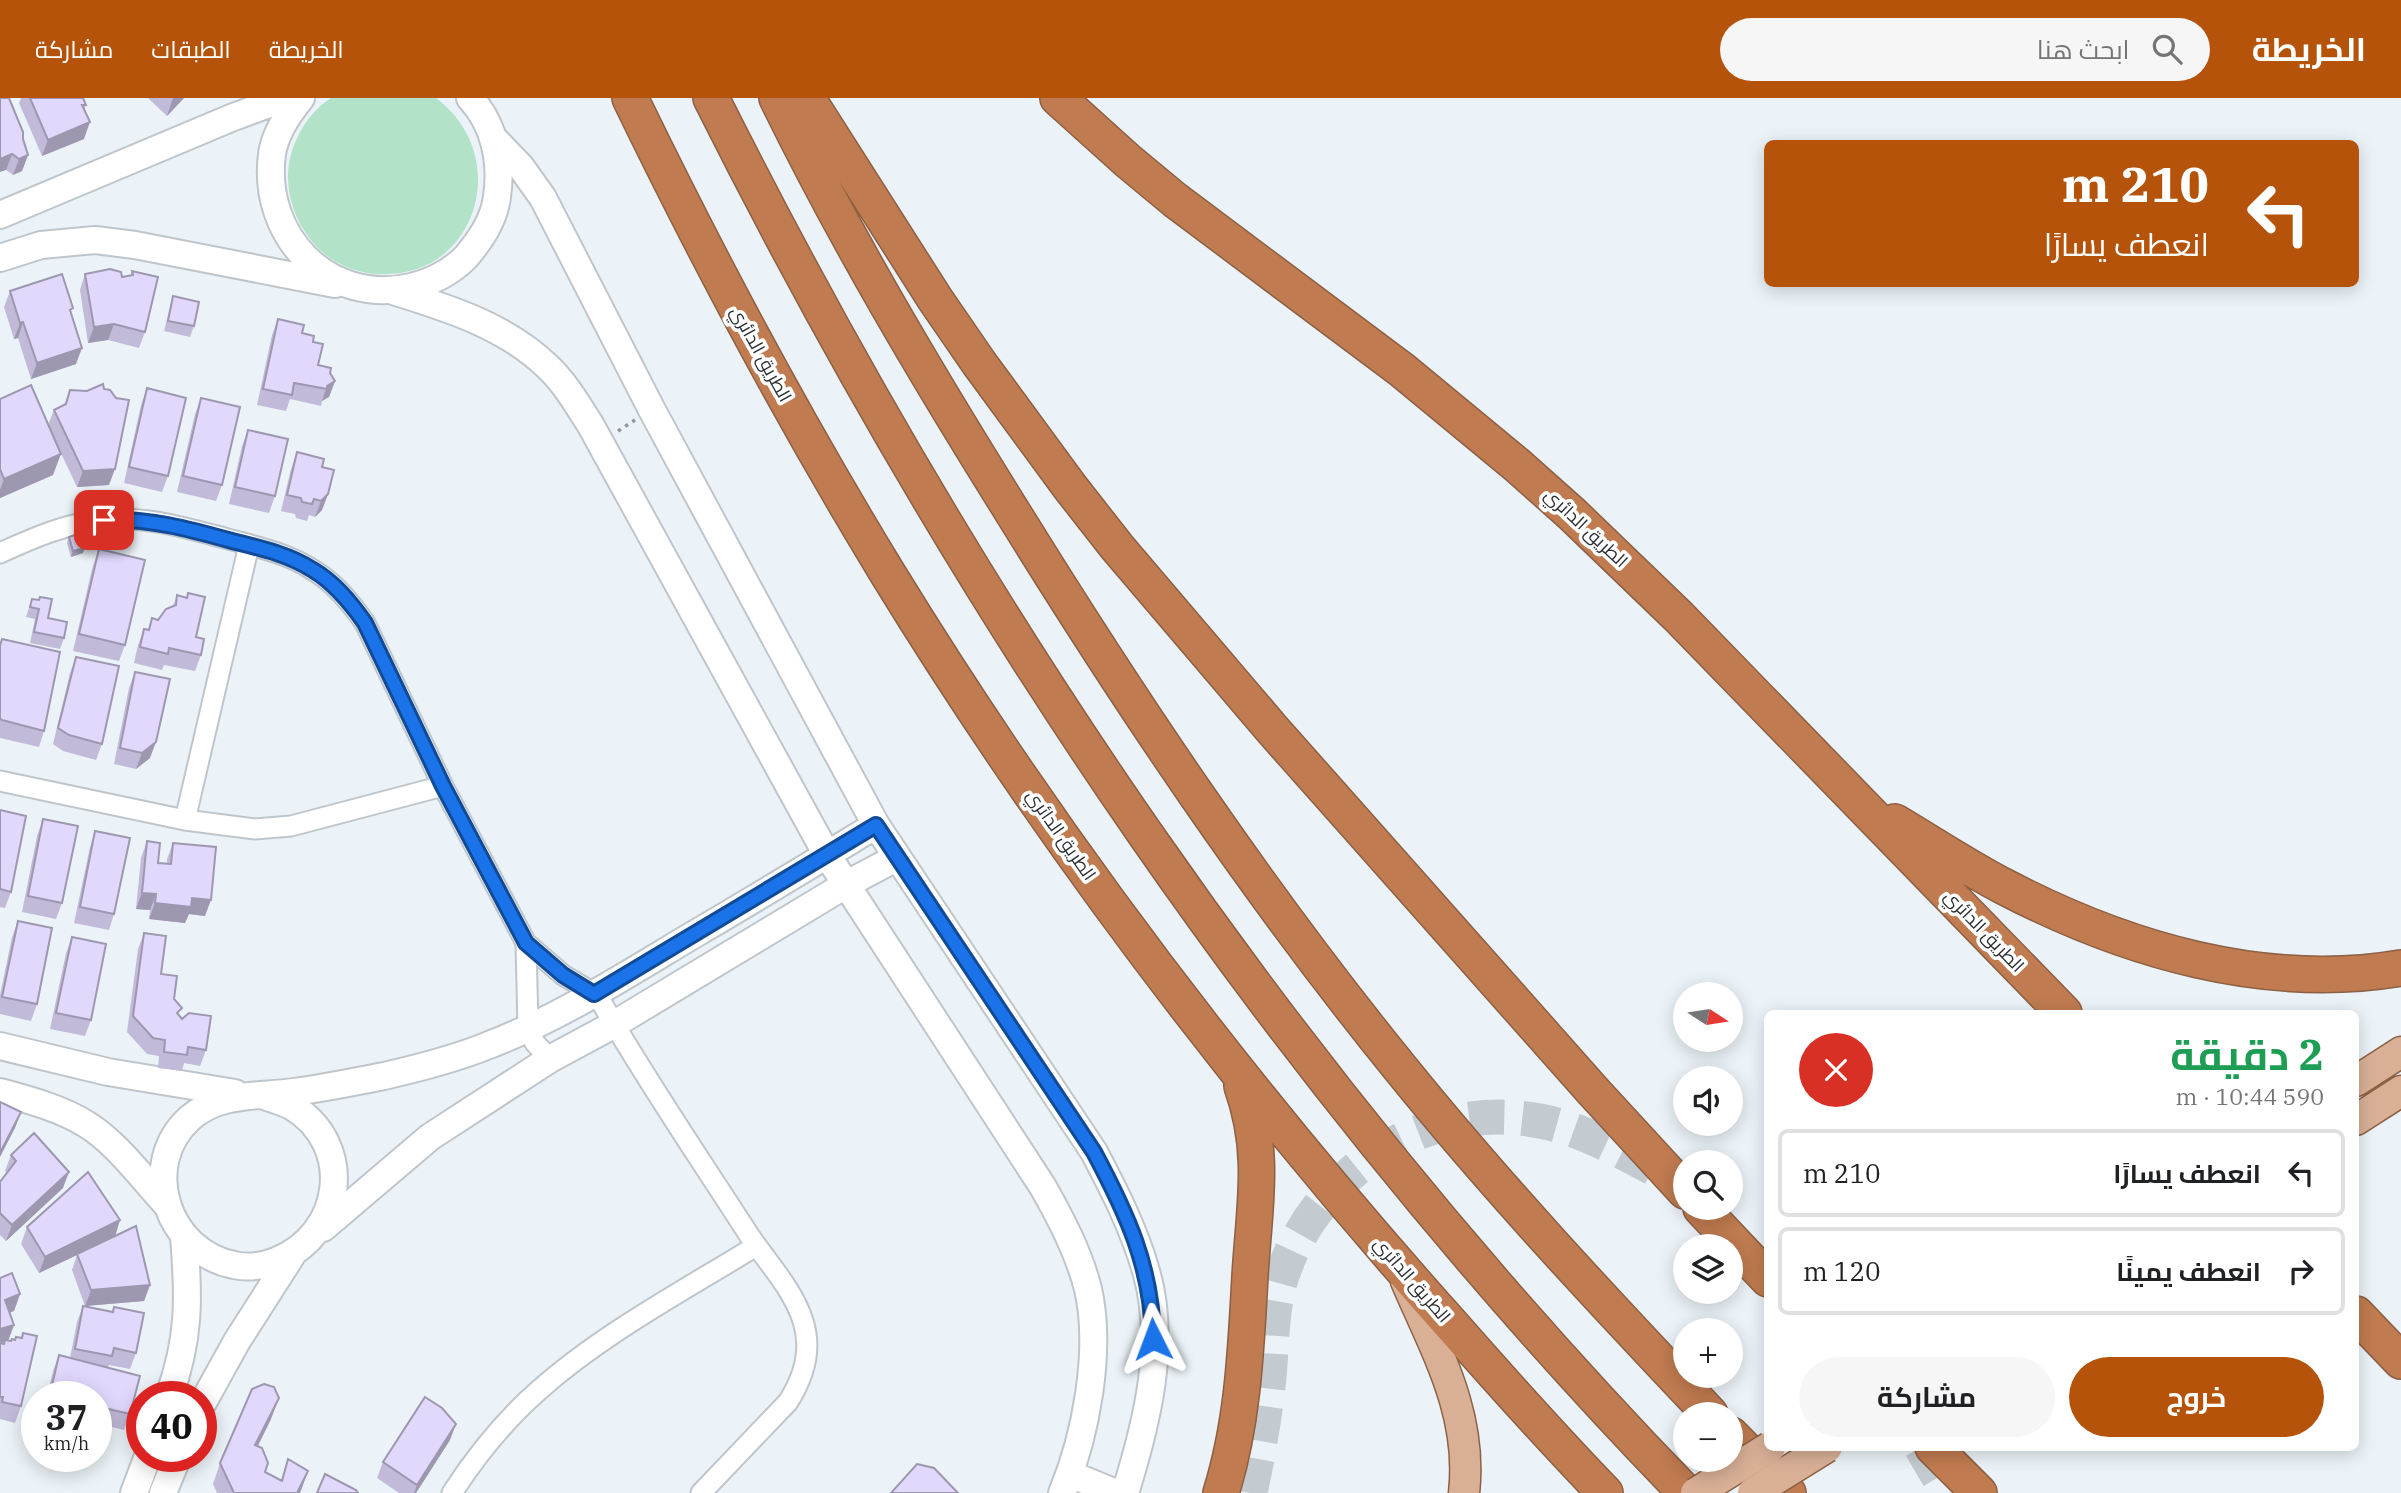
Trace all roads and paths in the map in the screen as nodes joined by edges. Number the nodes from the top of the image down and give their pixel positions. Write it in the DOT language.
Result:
graph roads {
  1 [pos="285,98"];
  2 [pos="301,98"];
  3 [pos="630,98"];
  4 [pos="711,98"];
  5 [pos="777,98"];
  6 [pos="807,98"];
  7 [pos="1058,98"];
  8 [pos="473,100"];
  9 [pos="495,140"];
  10 [pos="0,215"];
  11 [pos="0,258"];
  12 [pos="354,287"];
  13 [pos="393,291"];
  14 [pos="652,410"];
  15 [pos="600,442"];
  16 [pos="249,545"];
  17 [pos="0,553"];
  18 [pos="0,781"];
  19 [pos="443,786"];
  20 [pos="1853,796"];
  21 [pos="185,820"];
  22 [pos="876,825"];
  23 [pos="827,855"];
  24 [pos="896,858"];
  25 [pos="846,884"];
  26 [pos="526,943"];
  27 [pos="2401,968"];
  28 [pos="594,994"];
  29 [pos="2061,1010"];
  30 [pos="613,1025"];
  31 [pos="528,1028"];
  32 [pos="0,1046"];
  33 [pos="2401,1052"];
  34 [pos="550,1059"];
  35 [pos="1236,1070"];
  36 [pos="2359,1079"];
  37 [pos="2401,1091"];
  38 [pos="0,1092"];
  39 [pos="254,1095"];
  40 [pos="2359,1118"];
  41 [pos="1673,1178"];
  42 [pos="166,1204"];
  43 [pos="1712,1220"];
  44 [pos="316,1234"];
  45 [pos="184,1237"];
  46 [pos="756,1246"];
  47 [pos="292,1255"];
  48 [pos="1401,1268"];
  49 [pos="1764,1275"];
  50 [pos="2359,1317"];
  51 [pos="2401,1361"];
  52 [pos="175,1381"];
  53 [pos="215,1381"];
  54 [pos="1699,1402"];
  55 [pos="1743,1447"];
  56 [pos="1764,1451"];
  57 [pos="1821,1451"];
  58 [pos="1937,1451"];
  59 [pos="142,1472"];
  60 [pos="172,1472"];
  61 [pos="1066,1483"];
  62 [pos="134,1493"];
  63 [pos="163,1493"];
  64 [pos="452,1493"];
  65 [pos="701,1493"];
  66 [pos="1116,1493"];
  67 [pos="1125,1493"];
  68 [pos="1221,1493"];
  69 [pos="1464,1493"];
  70 [pos="1605,1493"];
  71 [pos="1686,1493"];
  72 [pos="1696,1493"];
  73 [pos="1754,1493"];
  74 [pos="1788,1493"];
  75 [pos="1979,1493"];
  1 -- 10 [label="street"];
  2 -- 12 [label="street"];
  3 -- 35 [label="highway, الطريق الدائري"];
  4 -- 71 [label="highway"];
  5 -- 54 [label="highway"];
  6 -- 41 [label="highway"];
  7 -- 20 [label="highway, الطريق الدائري"];
  8 -- 9 [label="street"];
  9 -- 13 [label="street"];
  9 -- 14 [label="street"];
  11 -- 12 [label="street"];
  12 -- 13 [label="street"];
  13 -- 15 [label="street"];
  14 -- 15 [label="path"];
  14 -- 22 [label="street"];
  15 -- 23 [label="street"];
  16 -- 17 [label="street"];
  16 -- 19 [label="street"];
  16 -- 21 [label="street"];
  18 -- 21 [label="street"];
  19 -- 21 [label="street"];
  19 -- 26 [label="street"];
  20 -- 27 [label="highway"];
  20 -- 29 [label="highway, الطريق الدائري"];
  22 -- 23 [label="street"];
  22 -- 24 [label="street"];
  23 -- 25 [label="street"];
  23 -- 28 [label="street"];
  24 -- 25 [label="street"];
  24 -- 67 [label="street"];
  25 -- 30 [label="street"];
  25 -- 61 [label="street"];
  26 -- 28 [label="street"];
  26 -- 31 [label="street"];
  28 -- 30 [label="street"];
  28 -- 31 [label="street"];
  30 -- 34 [label="street"];
  30 -- 46 [label="street"];
  31 -- 34 [label="street"];
  31 -- 39 [label="street"];
  32 -- 39 [label="street"];
  33 -- 36 [label="main road"];
  34 -- 44 [label="street"];
  35 -- 48 [label="highway, الطريق الدائري"];
  35 -- 68 [label="highway"];
  37 -- 40 [label="main road"];
  38 -- 42 [label="street"];
  39 -- 42 [label="street"];
  39 -- 44 [label="street"];
  42 -- 45 [label="street"];
  43 -- 49 [label="highway"];
  44 -- 47 [label="street"];
  45 -- 47 [label="street"];
  45 -- 52 [label="street"];
  46 -- 64 [label="street"];
  46 -- 65 [label="street"];
  47 -- 53 [label="street"];
  48 -- 69 [label="main road"];
  48 -- 70 [label="highway, الطريق الدائري"];
  50 -- 51 [label="highway"];
  55 -- 74 [label="highway"];
  56 -- 72 [label="main road, bridge"];
  57 -- 73 [label="main road, bridge"];
  58 -- 75 [label="highway"];
  59 -- 62 [label="street"];
  60 -- 63 [label="street"];
  61 -- 66 [label="street"];
}
